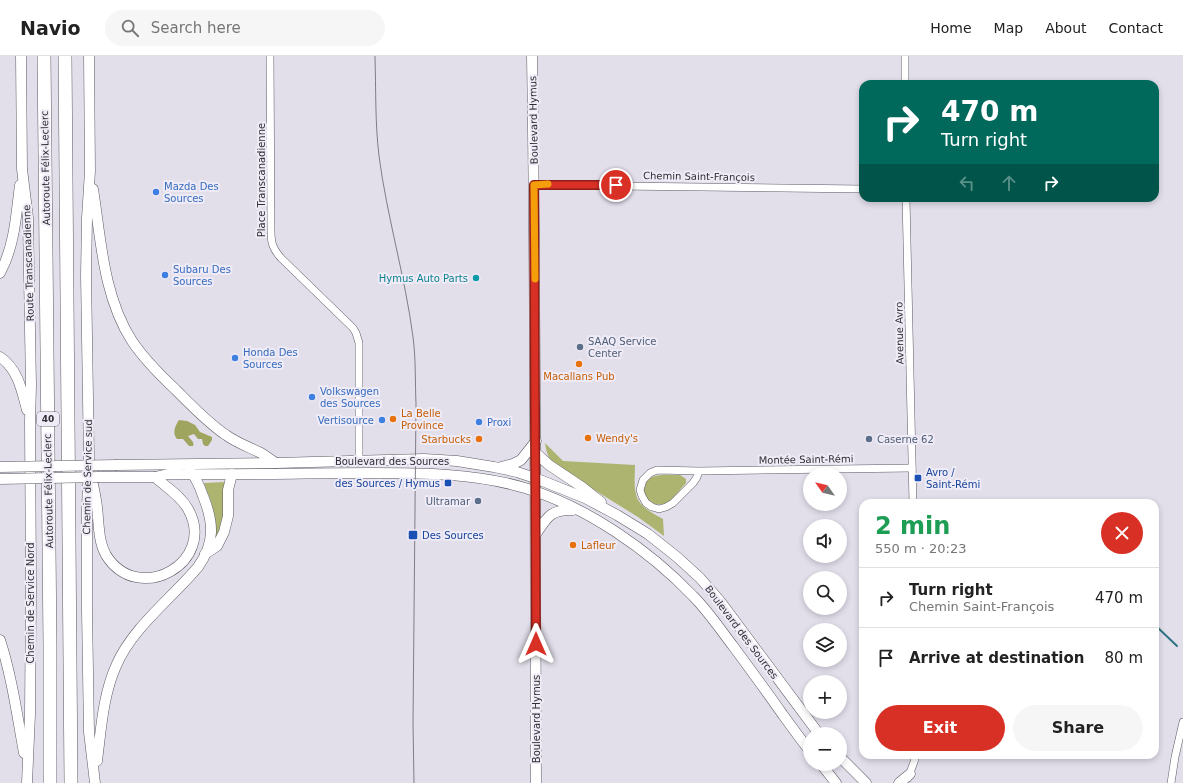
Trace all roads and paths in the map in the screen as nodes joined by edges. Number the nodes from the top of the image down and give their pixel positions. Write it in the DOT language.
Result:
graph roads {
  1 [pos="21,56"];
  2 [pos="44,56"];
  3 [pos="65,56"];
  4 [pos="89,56"];
  5 [pos="270,56"];
  6 [pos="532,56"];
  7 [pos="905,56"];
  8 [pos="906,80"];
  9 [pos="22,169"];
  10 [pos="90,171"];
  11 [pos="534,185"];
  12 [pos="859,189"];
  13 [pos="906,202"];
  14 [pos="0,273"];
  15 [pos="0,357"];
  16 [pos="30,422"];
  17 [pos="536,441"];
  18 [pos="536,453"];
  19 [pos="89,460"];
  20 [pos="359,461"];
  21 [pos="276,463"];
  22 [pos="184,464"];
  23 [pos="0,467"];
  24 [pos="498,468"];
  25 [pos="912,468"];
  26 [pos="699,471"];
  27 [pos="193,474"];
  28 [pos="232,474"];
  29 [pos="155,477"];
  30 [pos="0,478"];
  31 [pos="536,478"];
  32 [pos="536,492"];
  33 [pos="913,499"];
  34 [pos="578,511"];
  35 [pos="617,515"];
  36 [pos="536,534"];
  37 [pos="205,554"];
  38 [pos="0,640"];
  39 [pos="1183,722"];
  40 [pos="814,727"];
  41 [pos="803,741"];
  42 [pos="915,759"];
  43 [pos="847,764"];
  44 [pos="826,771"];
  45 [pos="846,771"];
  46 [pos="27,778"];
  47 [pos="95,779"];
  48 [pos="907,779"];
  49 [pos="50,783"];
  50 [pos="71,783"];
  51 [pos="536,783"];
  52 [pos="836,783"];
  53 [pos="856,783"];
  54 [pos="866,783"];
  55 [pos="899,783"];
  56 [pos="1170,783"];
  1 -- 9 [label="main road, Route Transcanadienne"];
  2 -- 49 [label="highway, Autoroute Félix-Leclerc / 40"];
  3 -- 50 [label="highway, Autoroute Félix-Leclerc / 40"];
  4 -- 10 [label="main road"];
  5 -- 20 [label="street, Place Transcanadienne"];
  6 -- 11 [label="main road, Boulevard Hymus"];
  7 -- 8 [label="street"];
  9 -- 14 [label="main road"];
  9 -- 16 [label="main road, Route Transcanadienne"];
  10 -- 19 [label="main road, Chemin de Service sud"];
  10 -- 21 [label="main road"];
  11 -- 12 [label="street, Chemin Saint-François"];
  11 -- 17 [label="main road, Boulevard Hymus"];
  13 -- 25 [label="street, Avenue Avro"];
  15 -- 16 [label="main road"];
  16 -- 46 [label="main road, Chemin de Service Nord"];
  17 -- 18 [label="main road, Boulevard Hymus"];
  17 -- 24 [label="main road"];
  18 -- 31 [label="main road, Boulevard Hymus"];
  18 -- 35 [label="main road"];
  19 -- 29 [label="main road"];
  19 -- 47 [label="main road, Chemin de Service sud"];
  20 -- 21 [label="main road, Boulevard des Sources"];
  20 -- 24 [label="main road, Boulevard des Sources"];
  21 -- 22 [label="main road, Boulevard des Sources"];
  22 -- 23 [label="main road, Boulevard des Sources, bridge"];
  22 -- 27 [label="main road"];
  24 -- 31 [label="main road, Boulevard des Sources"];
  25 -- 26 [label="street, Montée Saint-Rémi"];
  25 -- 33 [label="street, Avenue Avro"];
  26 -- 26 [label="street, Montée Saint-Rémi"];
  27 -- 28 [label="main road, Boulevard des Sources"];
  27 -- 29 [label="main road, Boulevard des Sources"];
  27 -- 37 [label="main road"];
  28 -- 32 [label="main road, Boulevard des Sources"];
  28 -- 37 [label="main road"];
  29 -- 30 [label="main road, Boulevard des Sources, bridge"];
  31 -- 32 [label="main road, Boulevard Hymus"];
  31 -- 35 [label="main road, Boulevard des Sources"];
  32 -- 34 [label="main road, Boulevard des Sources"];
  32 -- 36 [label="main road, Boulevard Hymus"];
  34 -- 36 [label="main road"];
  34 -- 41 [label="main road, Boulevard des Sources"];
  35 -- 40 [label="main road, Boulevard des Sources"];
  36 -- 51 [label="main road, Boulevard Hymus"];
  37 -- 47 [label="main road"];
  38 -- 46 [label="main road"];
  39 -- 56 [label="street"];
  42 -- 48 [label="street"];
  43 -- 54 [label="main road"];
  44 -- 52 [label="main road"];
  45 -- 53 [label="main road"];
  48 -- 55 [label="main road"];
}
